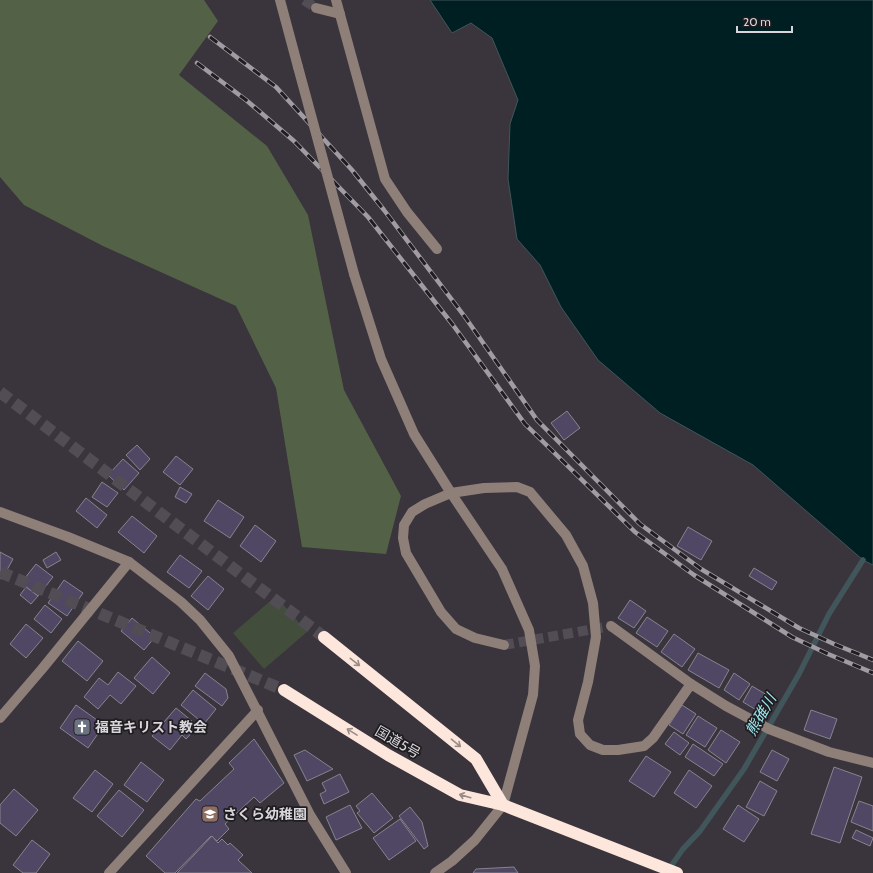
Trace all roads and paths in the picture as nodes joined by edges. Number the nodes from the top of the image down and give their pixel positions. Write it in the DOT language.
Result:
graph roads {
  1 [pos="280,0"];
  2 [pos="336,0"];
  3 [pos="316,8"];
  4 [pos="340,14"];
  5 [pos="437,249"];
  6 [pos="451,493"];
  7 [pos="0,512"];
  8 [pos="129,562"];
  9 [pos="611,626"];
  10 [pos="324,637"];
  11 [pos="504,645"];
  12 [pos="691,684"];
  13 [pos="284,690"];
  14 [pos="258,710"];
  15 [pos="0,718"];
  16 [pos="873,763"];
  17 [pos="503,805"];
  18 [pos="109,873"];
  19 [pos="346,873"];
  20 [pos="435,873"];
  21 [pos="677,873"];
  1 -- 6 [label="street, bridge"];
  2 -- 4 [label="street"];
  3 -- 4 [label="street"];
  4 -- 5 [label="street"];
  6 -- 11 [label="street"];
  6 -- 12 [label="street"];
  6 -- 17 [label="street"];
  7 -- 8 [label="street"];
  8 -- 14 [label="street"];
  8 -- 15 [label="street"];
  9 -- 12 [label="street"];
  10 -- 17 [label="highway, one-way"];
  12 -- 16 [label="street"];
  17 -- 13 [label="highway, 国道5号, one-way"];
  14 -- 18 [label="street"];
  14 -- 19 [label="street"];
  17 -- 20 [label="street"];
  17 -- 21 [label="highway, 国道5号"];
}
